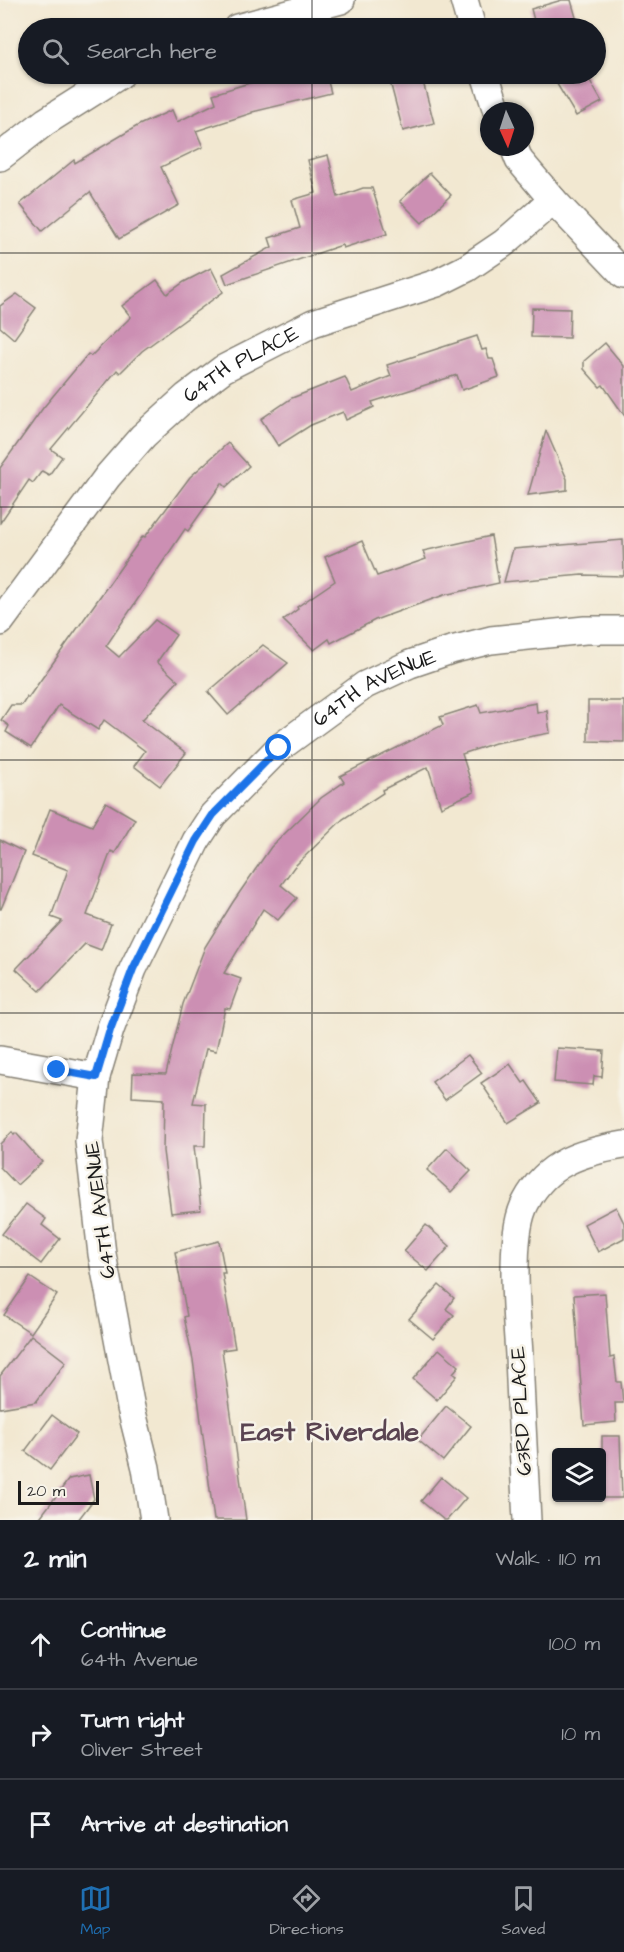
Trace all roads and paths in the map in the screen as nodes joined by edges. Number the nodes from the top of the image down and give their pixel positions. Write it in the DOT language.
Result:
graph roads {
  1 [pos="341,0"];
  2 [pos="464,0"];
  3 [pos="274,18"];
  4 [pos="469,18"];
  5 [pos="105,84"];
  6 [pos="489,84"];
  7 [pos="495,102"];
  8 [pos="517,156"];
  9 [pos="0,157"];
  10 [pos="552,200"];
  11 [pos="624,274"];
  12 [pos="0,622"];
  13 [pos="624,630"];
  14 [pos="0,1060"];
  15 [pos="96,1077"];
  16 [pos="624,1145"];
  17 [pos="154,1520"];
  18 [pos="526,1520"];
  1 -- 3 [label="street"];
  2 -- 4 [label="street"];
  5 -- 9 [label="street"];
  6 -- 7 [label="street"];
  8 -- 10 [label="street"];
  10 -- 11 [label="street"];
  10 -- 12 [label="street, 64TH PLACE"];
  13 -- 15 [label="street, 64TH AVENUE"];
  14 -- 15 [label="street"];
  15 -- 17 [label="street, 64TH AVENUE"];
  16 -- 18 [label="street, 63RD PLACE"];
}
